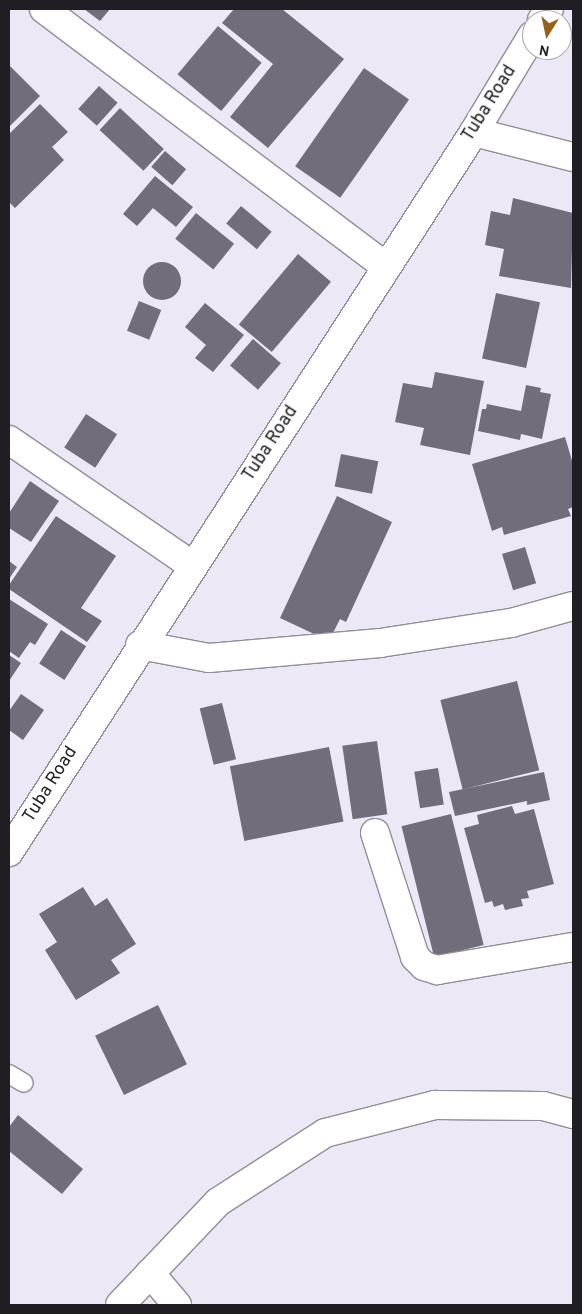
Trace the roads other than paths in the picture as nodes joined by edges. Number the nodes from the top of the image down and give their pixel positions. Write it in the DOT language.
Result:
graph roads {
  1 [pos="44,9"];
  2 [pos="522,53"];
  3 [pos="474,132"];
  4 [pos="573,157"];
  5 [pos="385,266"];
  6 [pos="13,453"];
  7 [pos="194,566"];
  8 [pos="573,606"];
  9 [pos="140,645"];
  10 [pos="375,833"];
  11 [pos="9,852"];
  12 [pos="573,946"];
  13 [pos="9,1074"];
  14 [pos="24,1083"];
  15 [pos="573,1114"];
  16 [pos="150,1273"];
  17 [pos="120,1305"];
  18 [pos="177,1305"];
  1 -- 5 [label="street"];
  2 -- 3 [label="street, Tuba Road"];
  3 -- 4 [label="street"];
  3 -- 5 [label="street, Tuba Road"];
  5 -- 7 [label="street, Tuba Road"];
  6 -- 7 [label="street"];
  7 -- 9 [label="street, Tuba Road"];
  8 -- 9 [label="street"];
  9 -- 11 [label="street, Tuba Road"];
  10 -- 12 [label="street"];
  13 -- 14 [label="lane"];
  15 -- 16 [label="street"];
  16 -- 17 [label="street"];
  16 -- 18 [label="street"];
}
